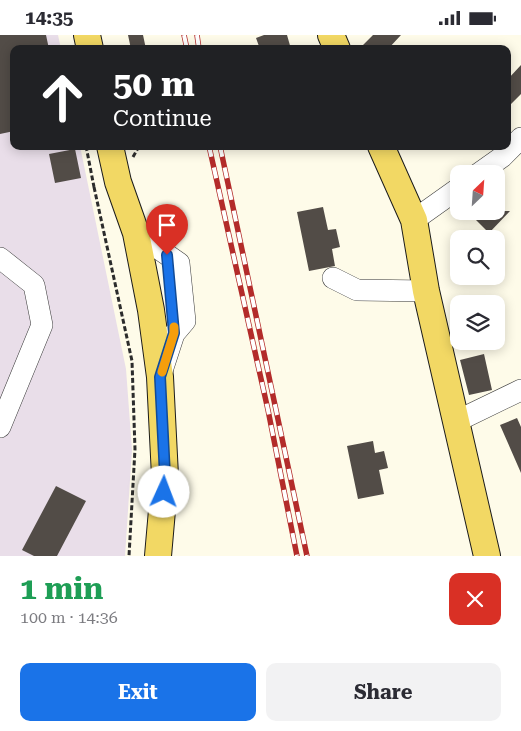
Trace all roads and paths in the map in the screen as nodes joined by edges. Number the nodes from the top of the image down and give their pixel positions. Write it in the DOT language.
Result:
graph roads {
  1 [pos="521,138"];
  2 [pos="511,148"];
  3 [pos="383,150"];
  4 [pos="509,150"];
  5 [pos="122,152"];
  6 [pos="491,165"];
  7 [pos="94,187"];
  8 [pos="450,194"];
  9 [pos="414,220"];
  10 [pos="136,233"];
  11 [pos="0,258"];
  12 [pos="0,267"];
  13 [pos="334,278"];
  14 [pos="34,285"];
  15 [pos="426,291"];
  16 [pos="160,377"];
  17 [pos="521,391"];
  18 [pos="457,421"];
  19 [pos="0,427"];
  20 [pos="128,556"];
  21 [pos="158,556"];
  22 [pos="487,556"];
  1 -- 2 [label="street"];
  3 -- 9 [label="main road"];
  4 -- 6 [label="street"];
  5 -- 10 [label="main road"];
  7 -- 20 [label="path"];
  8 -- 9 [label="street"];
  9 -- 15 [label="main road"];
  10 -- 16 [label="main road"];
  10 -- 16 [label="street"];
  11 -- 14 [label="street"];
  12 -- 14 [label="street"];
  13 -- 15 [label="street"];
  14 -- 19 [label="street"];
  15 -- 18 [label="main road"];
  16 -- 21 [label="main road"];
  17 -- 18 [label="street"];
  18 -- 22 [label="main road"];
}
